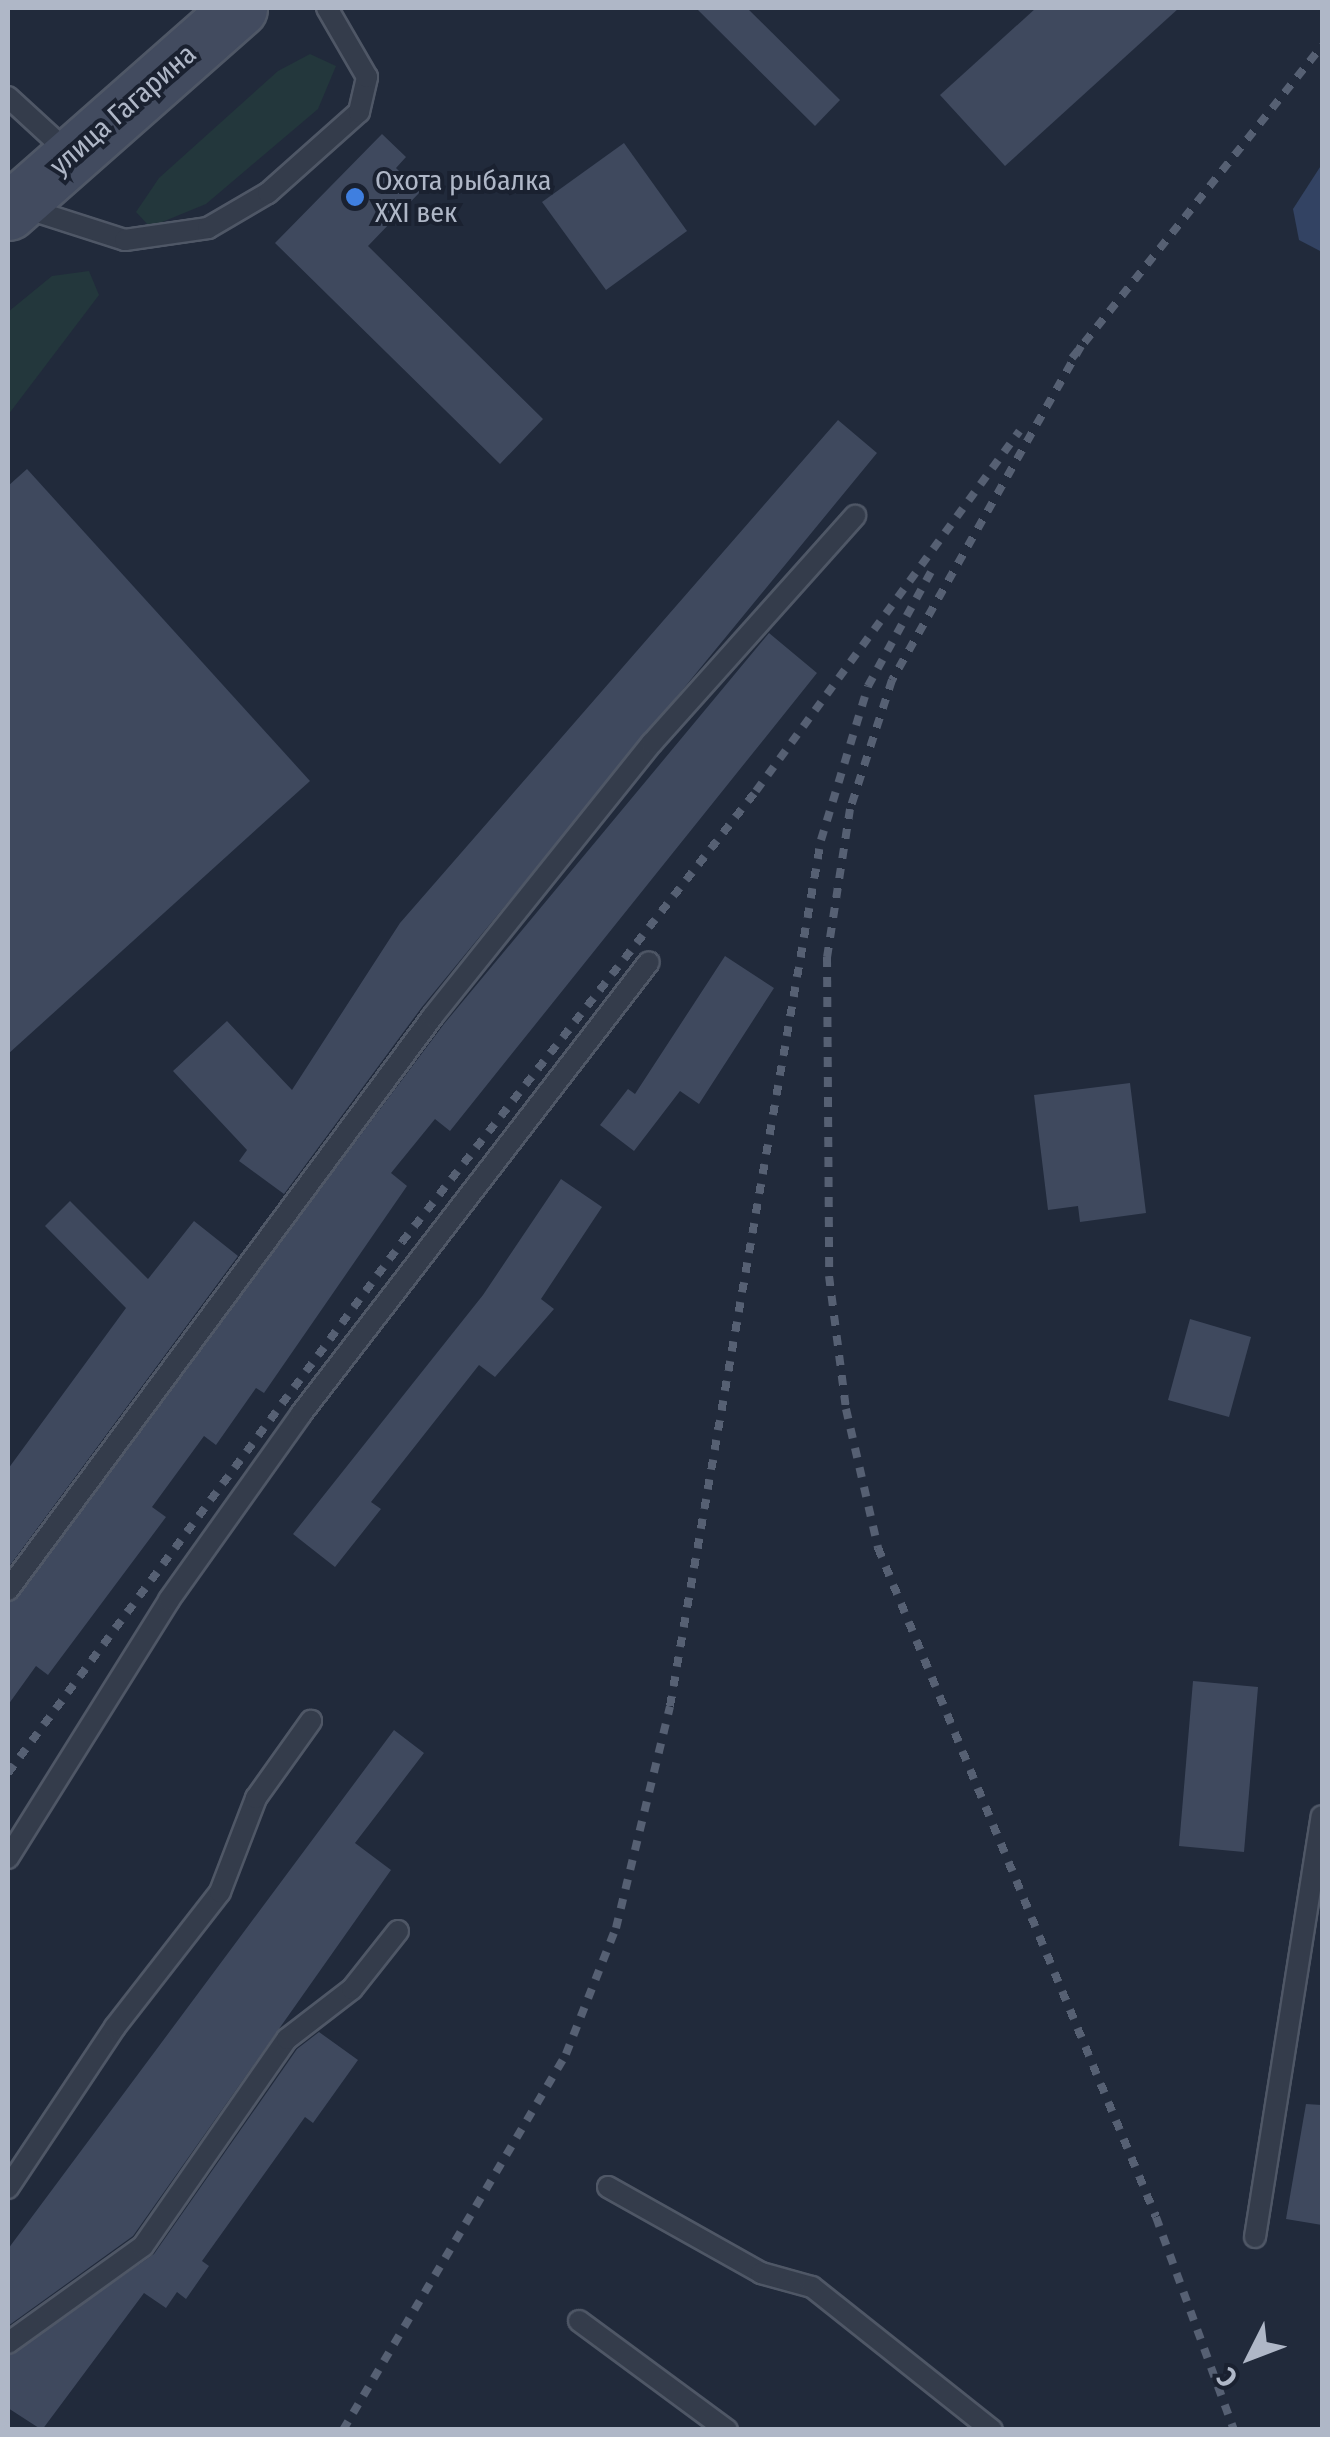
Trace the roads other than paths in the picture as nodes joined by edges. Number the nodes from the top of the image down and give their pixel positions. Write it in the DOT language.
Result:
graph roads {
  1 [pos="239,8"];
  2 [pos="326,8"];
  3 [pos="8,97"];
  4 [pos="72,156"];
  5 [pos="11,208"];
  6 [pos="855,516"];
  7 [pos="648,962"];
  8 [pos="8,1590"];
  9 [pos="311,1721"];
  10 [pos="1322,1816"];
  11 [pos="8,1858"];
  12 [pos="398,1931"];
  13 [pos="608,2187"];
  14 [pos="8,2188"];
  15 [pos="1255,2237"];
  16 [pos="579,2321"];
  17 [pos="8,2344"];
  18 [pos="727,2430"];
  19 [pos="992,2430"];
  1 -- 4 [label="main road, улица Гагарина"];
  2 -- 5 [label="lane"];
  3 -- 4 [label="lane"];
  4 -- 5 [label="main road, улица Гагарина"];
  6 -- 8 [label="lane"];
  7 -- 11 [label="lane"];
  9 -- 14 [label="lane"];
  10 -- 15 [label="lane"];
  12 -- 17 [label="lane"];
  13 -- 19 [label="lane"];
  16 -- 18 [label="lane"];
}
